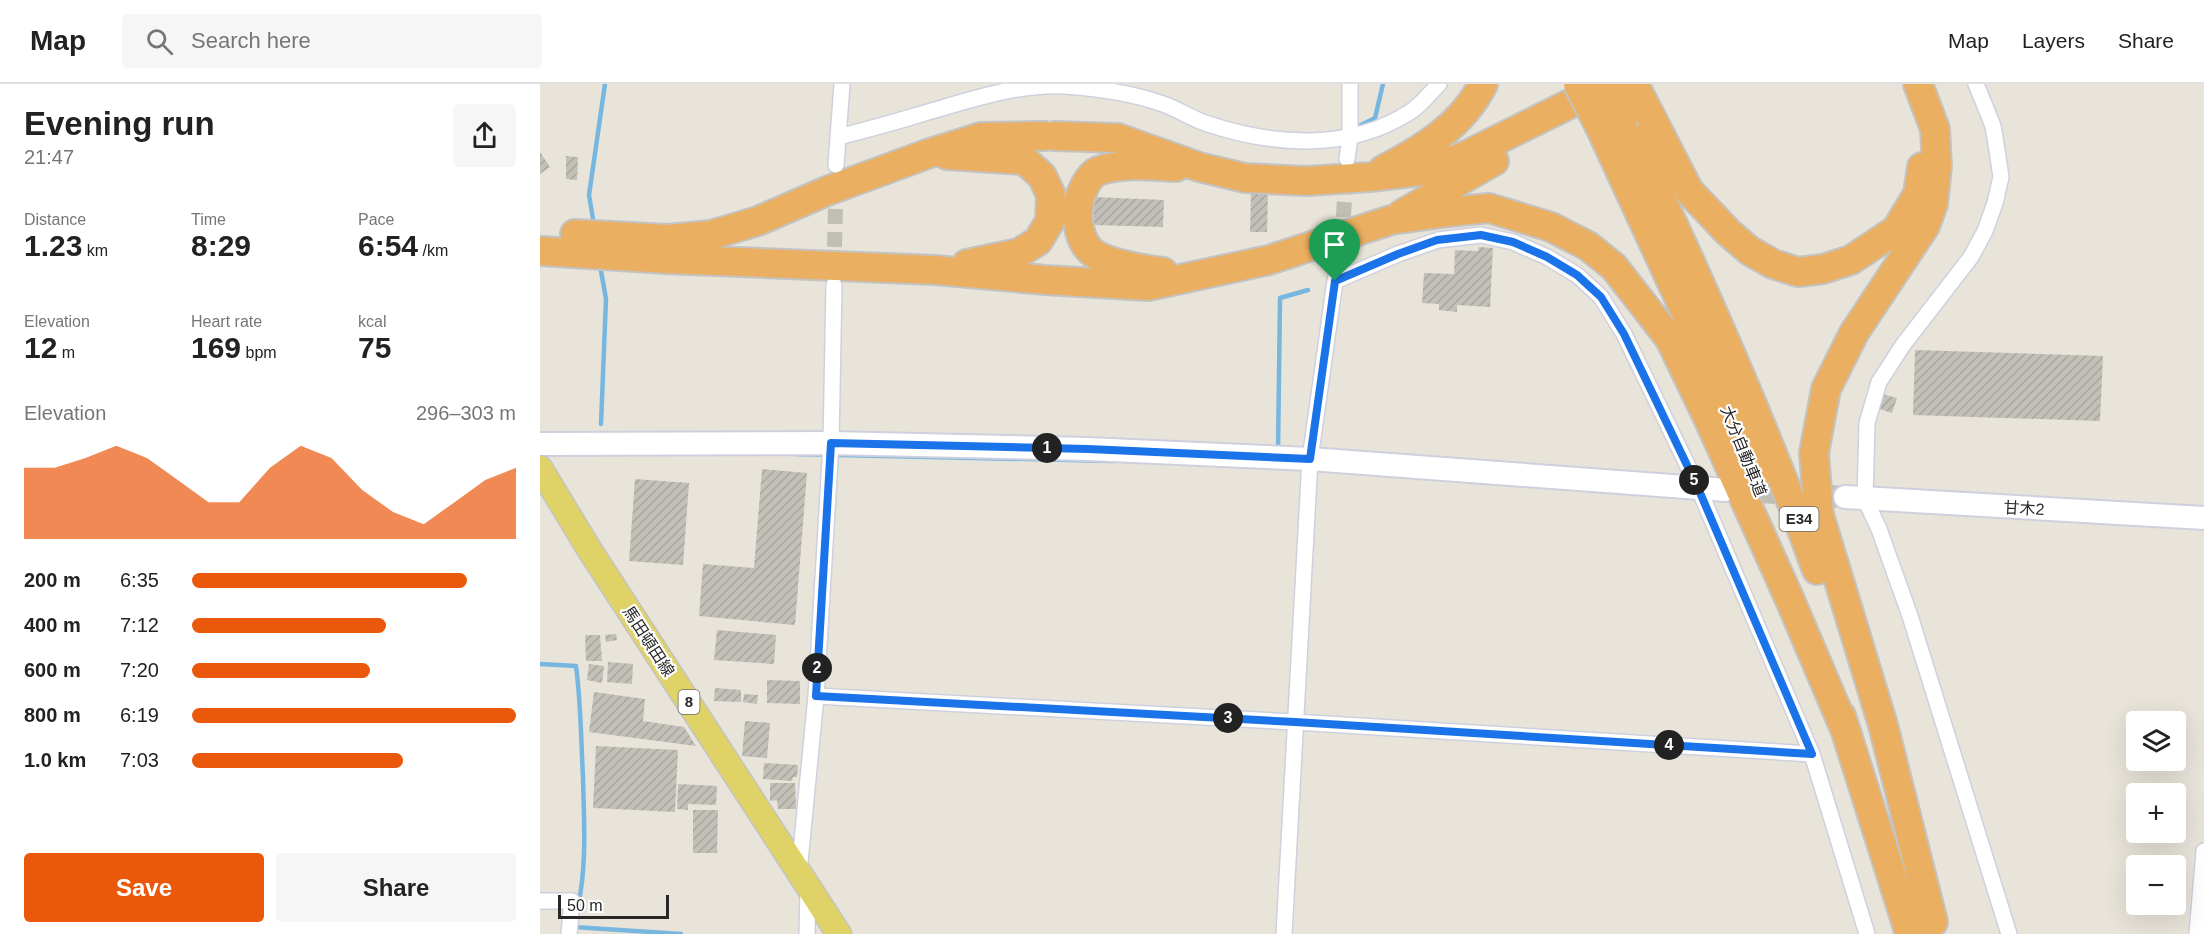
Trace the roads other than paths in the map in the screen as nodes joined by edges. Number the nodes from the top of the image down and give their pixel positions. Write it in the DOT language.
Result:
graph roads {
  1 [pos="842,84"];
  2 [pos="1350,84"];
  3 [pos="1440,84"];
  4 [pos="1483,84"];
  5 [pos="1578,84"];
  6 [pos="1607,84"];
  7 [pos="1634,84"];
  8 [pos="1646,84"];
  9 [pos="1902,84"];
  10 [pos="1918,84"];
  11 [pos="1976,84"];
  12 [pos="1611,122"];
  13 [pos="839,137"];
  14 [pos="1350,138"];
  15 [pos="930,153"];
  16 [pos="1347,159"];
  17 [pos="836,165"];
  18 [pos="1199,167"];
  19 [pos="1371,177"];
  20 [pos="1391,220"];
  21 [pos="540,232"];
  22 [pos="540,251"];
  23 [pos="1341,253"];
  24 [pos="934,270"];
  25 [pos="1195,275"];
  26 [pos="1335,281"];
  27 [pos="834,285"];
  28 [pos="831,443"];
  29 [pos="540,444"];
  30 [pos="1310,459"];
  31 [pos="540,468"];
  32 [pos="1698,488"];
  33 [pos="1726,490"];
  34 [pos="1855,498"];
  35 [pos="2204,518"];
  36 [pos="816,696"];
  37 [pos="1295,722"];
  38 [pos="1847,734"];
  39 [pos="1812,754"];
  40 [pos="2204,851"];
  41 [pos="804,880"];
  42 [pos="540,901"];
  43 [pos="1927,930"];
  44 [pos="569,934"];
  45 [pos="807,934"];
  46 [pos="839,934"];
  47 [pos="1284,934"];
  48 [pos="1867,934"];
  49 [pos="2009,934"];
  50 [pos="2197,934"];
  1 -- 13 [label="street"];
  2 -- 14 [label="street"];
  3 -- 14 [label="street"];
  4 -- 19 [label="highway"];
  5 -- 12 [label="highway, 大分自動車道 / E34, bridge"];
  6 -- 12 [label="highway, 大分自動車道 / E34, bridge"];
  6 -- 19 [label="highway"];
  7 -- 9 [label="highway, bridge"];
  8 -- 20 [label="highway"];
  10 -- 43 [label="highway"];
  11 -- 34 [label="street"];
  12 -- 38 [label="highway, 大分自動車道 / E34"];
  12 -- 43 [label="highway, 大分自動車道 / E34"];
  13 -- 14 [label="street"];
  13 -- 17 [label="street"];
  14 -- 16 [label="street"];
  15 -- 18 [label="highway"];
  15 -- 21 [label="highway"];
  15 -- 24 [label="highway"];
  18 -- 19 [label="highway"];
  18 -- 25 [label="highway"];
  20 -- 25 [label="highway"];
  20 -- 38 [label="highway"];
  22 -- 24 [label="highway"];
  23 -- 26 [label="street"];
  24 -- 25 [label="highway"];
  26 -- 30 [label="street"];
  26 -- 32 [label="street"];
  27 -- 28 [label="street"];
  28 -- 29 [label="street"];
  28 -- 30 [label="street"];
  28 -- 36 [label="street"];
  30 -- 32 [label="street"];
  30 -- 37 [label="street"];
  31 -- 41 [label="main road, 馬田頓田線 / 8"];
  32 -- 33 [label="street"];
  32 -- 39 [label="street"];
  34 -- 35 [label="street, 甘木2"];
  34 -- 49 [label="street"];
  36 -- 37 [label="street"];
  36 -- 41 [label="street"];
  37 -- 39 [label="street"];
  37 -- 47 [label="street"];
  38 -- 43 [label="highway, 大分自動車道 / E34"];
  39 -- 48 [label="street"];
  40 -- 50 [label="street"];
  41 -- 45 [label="street"];
  41 -- 46 [label="main road, 馬田頓田線 / 8"];
  42 -- 44 [label="street"];
}
